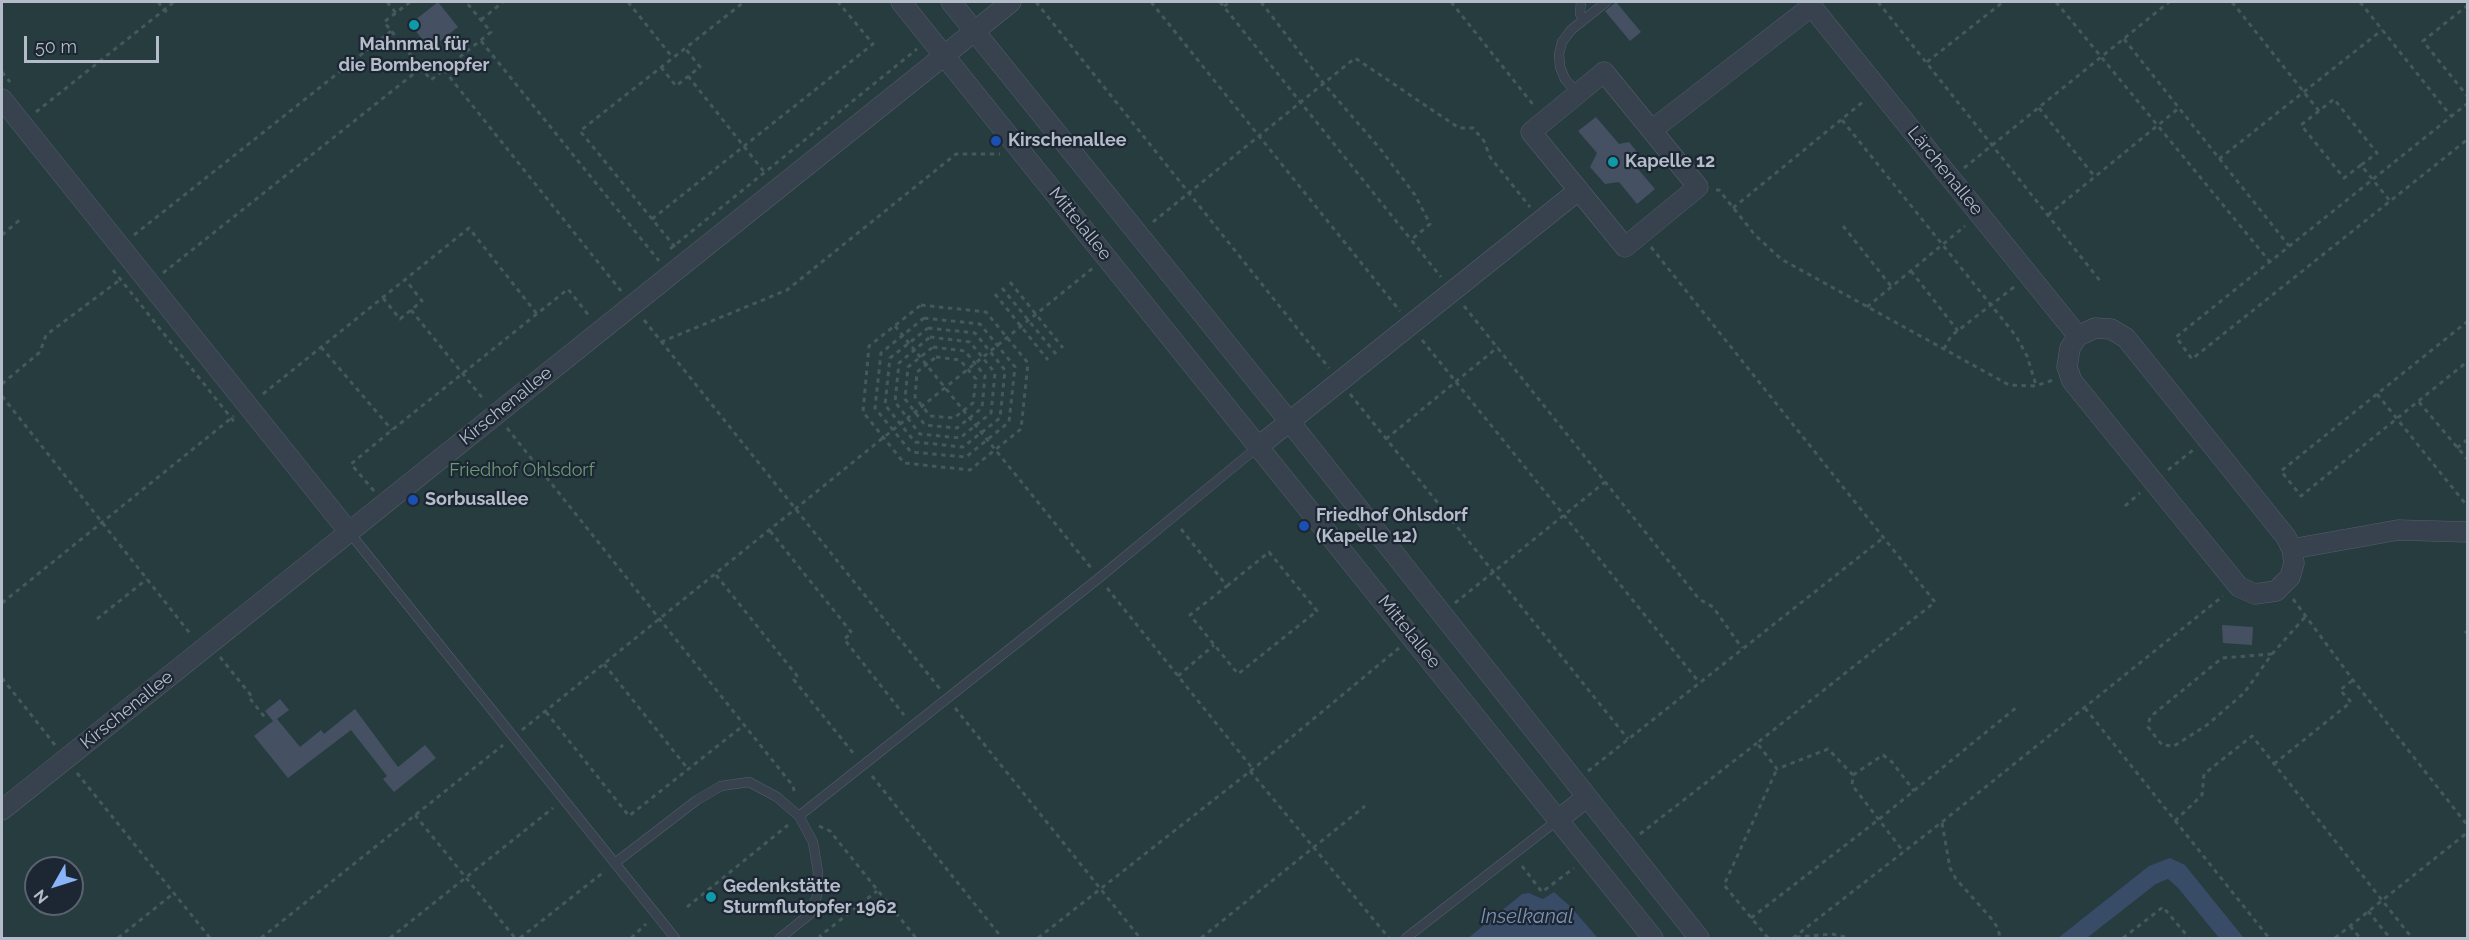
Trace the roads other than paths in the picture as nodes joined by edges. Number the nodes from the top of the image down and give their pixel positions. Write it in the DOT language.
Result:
graph roads {
  1 [pos="901,2"];
  2 [pos="951,2"];
  3 [pos="1011,2"];
  4 [pos="1581,2"];
  5 [pos="1606,2"];
  6 [pos="1810,4"];
  7 [pos="1584,19"];
  8 [pos="974,31"];
  9 [pos="944,55"];
  10 [pos="8,93"];
  11 [pos="1578,94"];
  12 [pos="1652,130"];
  13 [pos="1579,190"];
  14 [pos="2078,336"];
  15 [pos="1290,422"];
  16 [pos="1259,446"];
  17 [pos="349,532"];
  18 [pos="2468,532"];
  19 [pos="2292,549"];
  20 [pos="1587,797"];
  21 [pos="2,810"];
  22 [pos="799,816"];
  23 [pos="1559,819"];
  24 [pos="615,863"];
  25 [pos="675,939"];
  26 [pos="780,939"];
  27 [pos="1406,939"];
  28 [pos="1653,939"];
  29 [pos="1699,939"];
  1 -- 9 [label="street, Mittelallee"];
  2 -- 8 [label="street, Mittelallee"];
  3 -- 8 [label="street, Kirschenallee"];
  4 -- 7 [label="lane"];
  5 -- 7 [label="lane"];
  6 -- 12 [label="street, Lärchenallee"];
  6 -- 14 [label="street, Lärchenallee"];
  7 -- 11 [label="lane"];
  8 -- 9 [label="street, Kirschenallee"];
  8 -- 15 [label="street, Mittelallee"];
  9 -- 16 [label="street, Mittelallee"];
  9 -- 17 [label="street, Kirschenallee"];
  10 -- 17 [label="street"];
  11 -- 12 [label="street"];
  11 -- 13 [label="street"];
  12 -- 13 [label="street"];
  13 -- 15 [label="street"];
  14 -- 19 [label="street"];
  14 -- 19 [label="street"];
  15 -- 16 [label="street"];
  15 -- 20 [label="street, Mittelallee"];
  16 -- 22 [label="lane"];
  16 -- 23 [label="street, Mittelallee"];
  17 -- 21 [label="street, Kirschenallee"];
  17 -- 24 [label="lane"];
  18 -- 19 [label="street"];
  20 -- 23 [label="street"];
  20 -- 29 [label="street, Mittelallee"];
  22 -- 24 [label="lane"];
  22 -- 26 [label="lane"];
  23 -- 27 [label="lane"];
  23 -- 28 [label="street, Mittelallee"];
  24 -- 25 [label="lane"];
}
